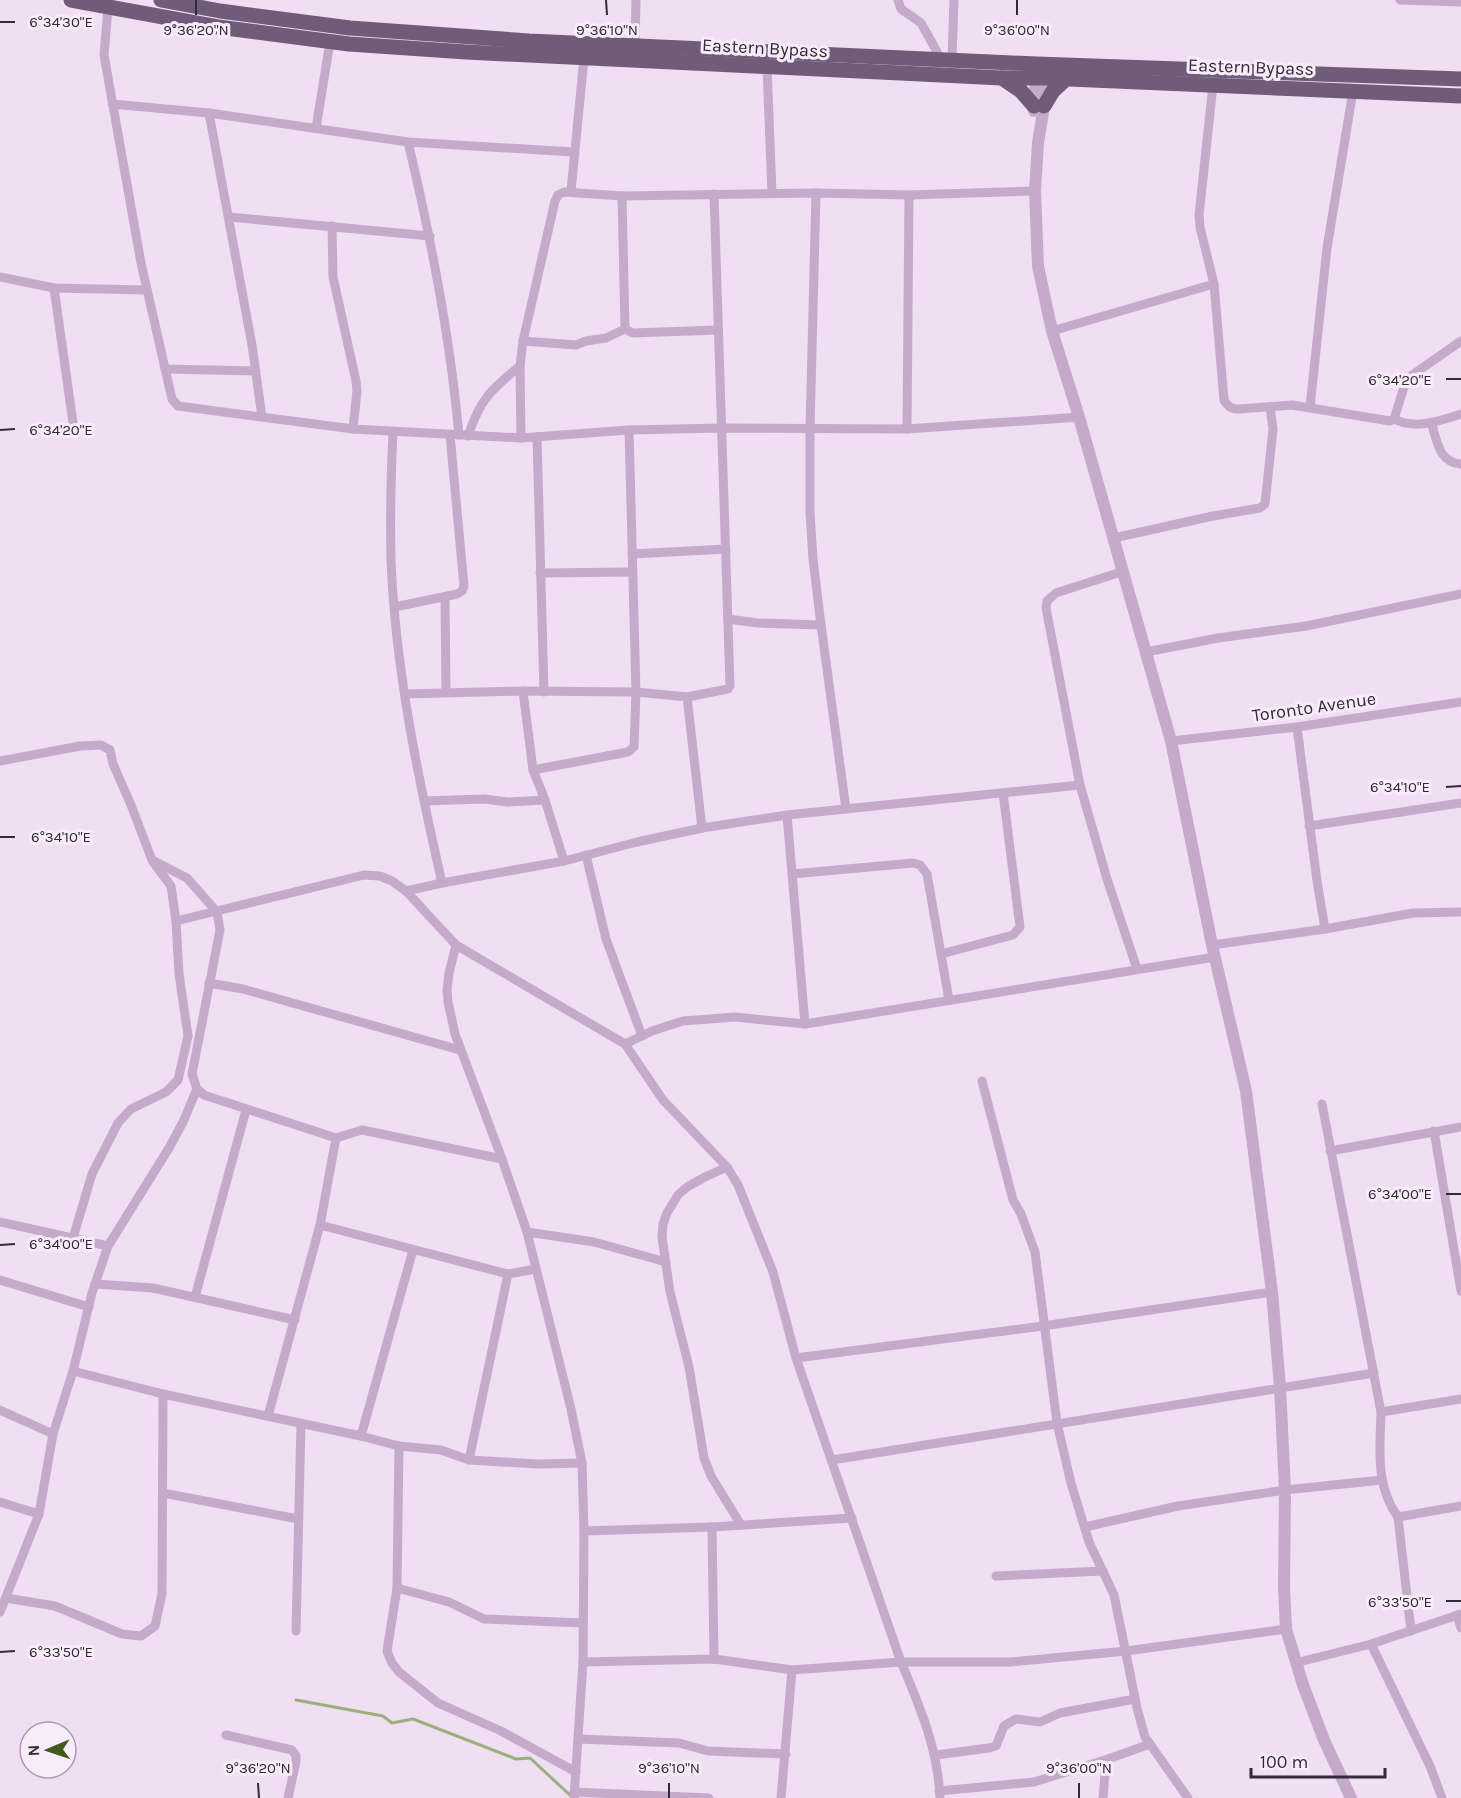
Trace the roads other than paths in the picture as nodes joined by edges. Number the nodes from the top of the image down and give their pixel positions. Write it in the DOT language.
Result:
graph roads {
  1 [pos="71,0"];
  2 [pos="160,0"];
  3 [pos="636,0"];
  4 [pos="897,0"];
  5 [pos="954,0"];
  6 [pos="1400,0"];
  7 [pos="1461,2"];
  8 [pos="108,8"];
  9 [pos="330,42"];
  10 [pos="635,45"];
  11 [pos="584,58"];
  12 [pos="946,59"];
  13 [pos="767,67"];
  14 [pos="1041,71"];
  15 [pos="1002,78"];
  16 [pos="1066,79"];
  17 [pos="1461,79"];
  18 [pos="1213,86"];
  19 [pos="1353,91"];
  20 [pos="1461,96"];
  21 [pos="112,104"];
  22 [pos="1039,106"];
  23 [pos="209,113"];
  24 [pos="316,128"];
  25 [pos="408,142"];
  26 [pos="574,152"];
  27 [pos="571,191"];
  28 [pos="1035,191"];
  29 [pos="772,193"];
  30 [pos="816,193"];
  31 [pos="714,194"];
  32 [pos="909,195"];
  33 [pos="622,196"];
  34 [pos="229,217"];
  35 [pos="332,226"];
  36 [pos="430,236"];
  37 [pos="0,277"];
  38 [pos="1214,284"];
  39 [pos="54,288"];
  40 [pos="147,290"];
  41 [pos="625,329"];
  42 [pos="717,330"];
  43 [pos="1052,331"];
  44 [pos="523,341"];
  45 [pos="1461,341"];
  46 [pos="520,366"];
  47 [pos="165,369"];
  48 [pos="256,371"];
  49 [pos="1270,407"];
  50 [pos="1310,407"];
  51 [pos="1461,414"];
  52 [pos="262,417"];
  53 [pos="1079,417"];
  54 [pos="1394,419"];
  55 [pos="1431,422"];
  56 [pos="721,428"];
  57 [pos="810,428"];
  58 [pos="353,429"];
  59 [pos="907,429"];
  60 [pos="74,430"];
  61 [pos="629,430"];
  62 [pos="393,432"];
  63 [pos="459,435"];
  64 [pos="537,437"];
  65 [pos="521,438"];
  66 [pos="1461,464"];
  67 [pos="1114,538"];
  68 [pos="726,549"];
  69 [pos="632,554"];
  70 [pos="1124,571"];
  71 [pos="632,572"];
  72 [pos="540,573"];
  73 [pos="1461,594"];
  74 [pos="445,597"];
  75 [pos="394,607"];
  76 [pos="728,619"];
  77 [pos="821,625"];
  78 [pos="1146,652"];
  79 [pos="523,691"];
  80 [pos="446,692"];
  81 [pos="544,692"];
  82 [pos="636,692"];
  83 [pos="405,694"];
  84 [pos="687,697"];
  85 [pos="1461,702"];
  86 [pos="1297,727"];
  87 [pos="1171,741"];
  88 [pos="0,761"];
  89 [pos="533,770"];
  90 [pos="1080,785"];
  91 [pos="1003,794"];
  92 [pos="545,800"];
  93 [pos="423,801"];
  94 [pos="1461,803"];
  95 [pos="846,809"];
  96 [pos="787,815"];
  97 [pos="1310,826"];
  98 [pos="702,828"];
  99 [pos="586,855"];
  100 [pos="152,860"];
  101 [pos="564,861"];
  102 [pos="792,874"];
  103 [pos="442,883"];
  104 [pos="406,891"];
  105 [pos="217,912"];
  106 [pos="1461,912"];
  107 [pos="176,921"];
  108 [pos="1325,929"];
  109 [pos="456,945"];
  110 [pos="1213,951"];
  111 [pos="941,954"];
  112 [pos="1137,969"];
  113 [pos="209,983"];
  114 [pos="949,1000"];
  115 [pos="805,1024"];
  116 [pos="642,1036"];
  117 [pos="625,1044"];
  118 [pos="460,1050"];
  119 [pos="982,1081"];
  120 [pos="197,1089"];
  121 [pos="1322,1104"];
  122 [pos="246,1110"];
  123 [pos="1461,1127"];
  124 [pos="1434,1131"];
  125 [pos="336,1138"];
  126 [pos="1330,1151"];
  127 [pos="502,1159"];
  128 [pos="727,1167"];
  129 [pos="0,1222"];
  130 [pos="320,1225"];
  131 [pos="527,1232"];
  132 [pos="73,1238"];
  133 [pos="108,1246"];
  134 [pos="413,1250"];
  135 [pos="666,1262"];
  136 [pos="536,1269"];
  137 [pos="508,1274"];
  138 [pos="0,1280"];
  139 [pos="96,1284"];
  140 [pos="1461,1291"];
  141 [pos="1272,1292"];
  142 [pos="195,1297"];
  143 [pos="89,1306"];
  144 [pos="295,1320"];
  145 [pos="1043,1326"];
  146 [pos="796,1358"];
  147 [pos="73,1371"];
  148 [pos="1374,1373"];
  149 [pos="1280,1387"];
  150 [pos="163,1394"];
  151 [pos="1461,1399"];
  152 [pos="0,1410"];
  153 [pos="1382,1412"];
  154 [pos="268,1416"];
  155 [pos="1057,1423"];
  156 [pos="301,1424"];
  157 [pos="53,1434"];
  158 [pos="361,1436"];
  159 [pos="399,1446"];
  160 [pos="469,1460"];
  161 [pos="832,1461"];
  162 [pos="582,1463"];
  163 [pos="1382,1480"];
  164 [pos="1285,1490"];
  165 [pos="163,1493"];
  166 [pos="0,1502"];
  167 [pos="1461,1506"];
  168 [pos="39,1514"];
  169 [pos="1398,1517"];
  170 [pos="852,1518"];
  171 [pos="298,1520"];
  172 [pos="741,1525"];
  173 [pos="712,1527"];
  174 [pos="1084,1527"];
  175 [pos="584,1531"];
  176 [pos="1103,1571"];
  177 [pos="996,1576"];
  178 [pos="397,1588"];
  179 [pos="6,1598"];
  180 [pos="0,1612"];
  181 [pos="1459,1614"];
  182 [pos="583,1623"];
  183 [pos="1461,1628"];
  184 [pos="1286,1629"];
  185 [pos="296,1631"];
  186 [pos="1411,1631"];
  187 [pos="1371,1644"];
  188 [pos="1126,1650"];
  189 [pos="714,1659"];
  190 [pos="583,1662"];
  191 [pos="901,1662"];
  192 [pos="1295,1663"];
  193 [pos="792,1670"];
  194 [pos="1135,1699"];
  195 [pos="226,1735"];
  196 [pos="578,1739"];
  197 [pos="1150,1744"];
  198 [pos="786,1754"];
  199 [pos="936,1755"];
  200 [pos="1108,1759"];
  201 [pos="576,1772"];
  202 [pos="574,1795"];
  203 [pos="940,1795"];
  204 [pos="288,1798"];
  205 [pos="709,1798"];
  206 [pos="782,1798"];
  207 [pos="1103,1798"];
  208 [pos="1188,1798"];
  209 [pos="1351,1798"];
  210 [pos="1442,1798"];
  1 -- 8 [label="main road, Eastern Bypass"];
  2 -- 10 [label="main road, Eastern Bypass"];
  3 -- 10 [label="street"];
  4 -- 12 [label="street"];
  5 -- 12 [label="street"];
  6 -- 7 [label="street"];
  8 -- 9 [label="main road, Eastern Bypass"];
  8 -- 21 [label="street"];
  9 -- 11 [label="main road, Eastern Bypass"];
  9 -- 24 [label="street"];
  10 -- 12 [label="main road, Eastern Bypass"];
  11 -- 13 [label="main road, Eastern Bypass"];
  11 -- 26 [label="street"];
  12 -- 14 [label="main road, Eastern Bypass"];
  13 -- 15 [label="main road, Eastern Bypass"];
  13 -- 29 [label="street"];
  14 -- 15 [label="main road, Eastern Bypass"];
  14 -- 16 [label="main road, Eastern Bypass"];
  14 -- 17 [label="main road, Eastern Bypass"];
  14 -- 22 [label="street"];
  15 -- 22 [label="main road"];
  16 -- 18 [label="main road, Eastern Bypass"];
  16 -- 22 [label="main road"];
  18 -- 19 [label="main road, Eastern Bypass"];
  18 -- 38 [label="street"];
  19 -- 20 [label="main road, Eastern Bypass"];
  19 -- 50 [label="street"];
  21 -- 23 [label="street"];
  21 -- 40 [label="street"];
  22 -- 28 [label="street"];
  23 -- 24 [label="street"];
  23 -- 34 [label="street"];
  24 -- 25 [label="street"];
  25 -- 26 [label="street"];
  25 -- 36 [label="street"];
  26 -- 27 [label="street"];
  27 -- 33 [label="street"];
  27 -- 44 [label="street"];
  28 -- 32 [label="street"];
  28 -- 43 [label="street"];
  29 -- 30 [label="street"];
  29 -- 31 [label="street"];
  30 -- 32 [label="street"];
  30 -- 57 [label="street"];
  31 -- 33 [label="street"];
  31 -- 42 [label="street"];
  32 -- 59 [label="street"];
  33 -- 41 [label="street"];
  34 -- 35 [label="street"];
  34 -- 48 [label="street"];
  35 -- 36 [label="street"];
  35 -- 58 [label="street"];
  36 -- 63 [label="street"];
  37 -- 39 [label="street"];
  38 -- 43 [label="street"];
  38 -- 49 [label="street"];
  39 -- 40 [label="street"];
  39 -- 60 [label="street"];
  40 -- 47 [label="street"];
  41 -- 42 [label="street"];
  41 -- 44 [label="street"];
  42 -- 56 [label="street"];
  43 -- 53 [label="street"];
  44 -- 46 [label="street"];
  45 -- 54 [label="street"];
  46 -- 63 [label="street"];
  46 -- 65 [label="street"];
  47 -- 48 [label="street"];
  47 -- 52 [label="street"];
  48 -- 52 [label="street"];
  49 -- 50 [label="street"];
  49 -- 67 [label="street"];
  50 -- 54 [label="street"];
  51 -- 55 [label="street"];
  52 -- 58 [label="street"];
  53 -- 59 [label="street"];
  53 -- 67 [label="street"];
  54 -- 55 [label="street"];
  55 -- 66 [label="street"];
  56 -- 57 [label="street"];
  56 -- 61 [label="street"];
  56 -- 68 [label="street"];
  57 -- 59 [label="street"];
  57 -- 77 [label="street"];
  58 -- 62 [label="street"];
  61 -- 64 [label="street"];
  61 -- 69 [label="street"];
  62 -- 63 [label="street"];
  62 -- 75 [label="street"];
  63 -- 65 [label="street"];
  63 -- 74 [label="street"];
  64 -- 65 [label="street"];
  64 -- 72 [label="street"];
  67 -- 70 [label="street"];
  68 -- 69 [label="street"];
  68 -- 76 [label="street"];
  69 -- 71 [label="street"];
  70 -- 78 [label="street"];
  70 -- 90 [label="street"];
  71 -- 72 [label="street"];
  71 -- 82 [label="street"];
  72 -- 81 [label="street"];
  73 -- 78 [label="street"];
  74 -- 75 [label="street"];
  74 -- 80 [label="street"];
  75 -- 83 [label="street"];
  76 -- 77 [label="street"];
  76 -- 84 [label="street"];
  77 -- 95 [label="street"];
  78 -- 87 [label="street"];
  79 -- 80 [label="street"];
  79 -- 81 [label="street"];
  79 -- 89 [label="street"];
  80 -- 83 [label="street"];
  81 -- 82 [label="street"];
  82 -- 84 [label="street"];
  82 -- 89 [label="street"];
  83 -- 93 [label="street"];
  84 -- 98 [label="street"];
  85 -- 86 [label="street, Toronto Avenue"];
  86 -- 87 [label="street, Toronto Avenue"];
  86 -- 97 [label="street"];
  87 -- 110 [label="street"];
  88 -- 100 [label="street"];
  89 -- 92 [label="street"];
  90 -- 91 [label="street"];
  90 -- 112 [label="street"];
  91 -- 95 [label="street"];
  91 -- 111 [label="street"];
  92 -- 93 [label="street"];
  92 -- 101 [label="street"];
  93 -- 103 [label="street"];
  94 -- 97 [label="street"];
  95 -- 96 [label="street"];
  96 -- 98 [label="street"];
  96 -- 102 [label="street"];
  97 -- 108 [label="street"];
  98 -- 99 [label="street"];
  99 -- 101 [label="street"];
  99 -- 116 [label="street"];
  100 -- 105 [label="street"];
  100 -- 107 [label="street"];
  101 -- 103 [label="street"];
  102 -- 111 [label="street"];
  102 -- 115 [label="street"];
  103 -- 104 [label="street"];
  104 -- 105 [label="street"];
  104 -- 109 [label="street"];
  105 -- 107 [label="street"];
  105 -- 113 [label="street"];
  106 -- 108 [label="street"];
  107 -- 132 [label="street"];
  108 -- 110 [label="street"];
  109 -- 117 [label="street"];
  109 -- 118 [label="street"];
  110 -- 112 [label="street"];
  110 -- 141 [label="street"];
  111 -- 114 [label="street"];
  112 -- 114 [label="street"];
  113 -- 118 [label="street"];
  113 -- 120 [label="street"];
  114 -- 115 [label="street"];
  115 -- 116 [label="street"];
  116 -- 117 [label="street"];
  117 -- 128 [label="street"];
  118 -- 127 [label="street"];
  119 -- 145 [label="street"];
  120 -- 122 [label="street"];
  120 -- 133 [label="street"];
  121 -- 126 [label="street"];
  122 -- 125 [label="street"];
  122 -- 142 [label="street"];
  123 -- 124 [label="street"];
  124 -- 126 [label="street"];
  124 -- 140 [label="street"];
  125 -- 127 [label="street"];
  125 -- 130 [label="street"];
  126 -- 148 [label="street"];
  127 -- 131 [label="street"];
  128 -- 135 [label="street"];
  128 -- 146 [label="street"];
  129 -- 132 [label="street"];
  130 -- 134 [label="street"];
  130 -- 144 [label="street"];
  131 -- 135 [label="street"];
  131 -- 136 [label="street"];
  132 -- 133 [label="street"];
  133 -- 139 [label="street"];
  134 -- 137 [label="street"];
  134 -- 158 [label="street"];
  135 -- 172 [label="street"];
  136 -- 137 [label="street"];
  136 -- 162 [label="street"];
  137 -- 160 [label="street"];
  138 -- 143 [label="street"];
  139 -- 142 [label="street"];
  139 -- 143 [label="street"];
  141 -- 145 [label="street"];
  141 -- 149 [label="street"];
  142 -- 144 [label="street"];
  143 -- 147 [label="street"];
  144 -- 154 [label="street"];
  145 -- 146 [label="street"];
  145 -- 155 [label="street"];
  146 -- 161 [label="street"];
  147 -- 150 [label="street"];
  147 -- 157 [label="street"];
  148 -- 149 [label="street"];
  148 -- 153 [label="street"];
  149 -- 155 [label="street"];
  149 -- 164 [label="street"];
  150 -- 154 [label="street"];
  150 -- 165 [label="street"];
  151 -- 153 [label="street"];
  152 -- 157 [label="street"];
  153 -- 163 [label="street"];
  154 -- 156 [label="street"];
  155 -- 161 [label="street"];
  155 -- 174 [label="street"];
  156 -- 158 [label="street"];
  156 -- 171 [label="street"];
  157 -- 168 [label="street"];
  158 -- 159 [label="street"];
  159 -- 160 [label="street"];
  159 -- 178 [label="street"];
  160 -- 162 [label="street"];
  161 -- 170 [label="street"];
  162 -- 175 [label="street"];
  163 -- 164 [label="street"];
  163 -- 169 [label="street"];
  164 -- 174 [label="street"];
  164 -- 184 [label="street"];
  165 -- 171 [label="street"];
  165 -- 179 [label="street"];
  166 -- 168 [label="street"];
  167 -- 169 [label="street"];
  168 -- 179 [label="street"];
  169 -- 186 [label="street"];
  170 -- 172 [label="street"];
  170 -- 191 [label="street"];
  171 -- 185 [label="street"];
  172 -- 173 [label="street"];
  173 -- 175 [label="street"];
  173 -- 189 [label="street"];
  174 -- 176 [label="street"];
  175 -- 182 [label="street"];
  176 -- 177 [label="street"];
  176 -- 188 [label="street"];
  178 -- 182 [label="street"];
  178 -- 201 [label="street"];
  179 -- 180 [label="street"];
  181 -- 183 [label="street"];
  181 -- 186 [label="street"];
  182 -- 190 [label="street"];
  184 -- 188 [label="street"];
  184 -- 192 [label="street"];
  186 -- 187 [label="street"];
  187 -- 192 [label="street"];
  187 -- 210 [label="street"];
  188 -- 191 [label="street"];
  188 -- 194 [label="street"];
  189 -- 190 [label="street"];
  189 -- 193 [label="street"];
  190 -- 196 [label="street"];
  191 -- 193 [label="street"];
  191 -- 199 [label="street"];
  192 -- 209 [label="street"];
  193 -- 198 [label="street"];
  194 -- 197 [label="street"];
  194 -- 199 [label="street"];
  195 -- 204 [label="street"];
  196 -- 198 [label="street"];
  196 -- 201 [label="street"];
  197 -- 200 [label="street"];
  197 -- 208 [label="street"];
  198 -- 206 [label="street"];
  199 -- 203 [label="street"];
  200 -- 203 [label="street"];
  200 -- 207 [label="street"];
  201 -- 202 [label="street"];
  202 -- 205 [label="street"];
}
